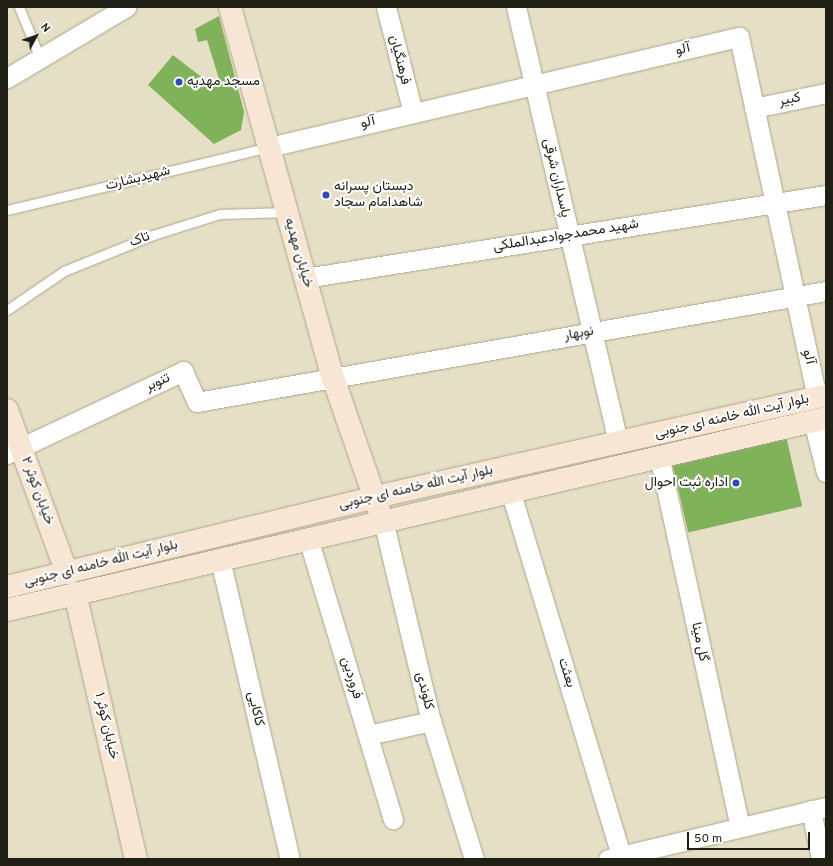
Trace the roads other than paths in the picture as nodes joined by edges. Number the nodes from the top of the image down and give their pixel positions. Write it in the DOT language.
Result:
graph roads {
  1 [pos="19,7"];
  2 [pos="126,7"];
  3 [pos="230,7"];
  4 [pos="386,7"];
  5 [pos="516,7"];
  6 [pos="40,58"];
  7 [pos="7,78"];
  8 [pos="534,85"];
  9 [pos="826,93"];
  10 [pos="754,108"];
  11 [pos="412,113"];
  12 [pos="269,147"];
  13 [pos="826,195"];
  14 [pos="775,203"];
  15 [pos="7,210"];
  16 [pos="287,212"];
  17 [pos="569,236"];
  18 [pos="305,278"];
  19 [pos="826,291"];
  20 [pos="795,296"];
  21 [pos="7,310"];
  22 [pos="592,332"];
  23 [pos="333,378"];
  24 [pos="822,396"];
  25 [pos="7,410"];
  26 [pos="820,420"];
  27 [pos="618,443"];
  28 [pos="14,451"];
  29 [pos="659,456"];
  30 [pos="826,472"];
  31 [pos="510,490"];
  32 [pos="375,497"];
  33 [pos="383,520"];
  34 [pos="308,538"];
  35 [pos="220,559"];
  36 [pos="67,572"];
  37 [pos="7,587"];
  38 [pos="75,593"];
  39 [pos="7,610"];
  40 [pos="431,721"];
  41 [pos="368,735"];
  42 [pos="819,808"];
  43 [pos="393,819"];
  44 [pos="740,828"];
  45 [pos="617,858"];
  46 [pos="136,859"];
  47 [pos="290,859"];
  48 [pos="474,859"];
  49 [pos="820,859"];
  1 -- 6 [label="lane"];
  2 -- 6 [label="street"];
  3 -- 12 [label="main road, خیابان مهدیه"];
  4 -- 11 [label="street, فرهنگیان"];
  5 -- 8 [label="street, پاسداران شرقی"];
  6 -- 7 [label="street"];
  8 -- 10 [label="street, آلو"];
  8 -- 11 [label="street, آلو"];
  8 -- 17 [label="street, پاسداران شرقی"];
  9 -- 10 [label="street, کبیر"];
  10 -- 14 [label="street, آلو"];
  11 -- 12 [label="street, آلو"];
  12 -- 15 [label="lane, شهیدبشارت"];
  12 -- 16 [label="main road, خیابان مهدیه"];
  13 -- 14 [label="street, شهید محمدجوادعبدالملکی"];
  14 -- 17 [label="street, شهید محمدجوادعبدالملکی"];
  14 -- 20 [label="street, آلو"];
  16 -- 18 [label="main road, خیابان مهدیه"];
  16 -- 21 [label="lane, تاک"];
  17 -- 18 [label="street, شهید محمدجوادعبدالملکی"];
  17 -- 22 [label="street, پاسداران شرقی"];
  18 -- 23 [label="main road, خیابان مهدیه"];
  19 -- 20 [label="street, نوبهار"];
  20 -- 22 [label="street, نوبهار"];
  20 -- 24 [label="street, آلو"];
  22 -- 23 [label="street, نوبهار"];
  22 -- 27 [label="street, پاسداران شرقی"];
  23 -- 28 [label="street, تنوبر"];
  23 -- 32 [label="main road, خیابان مهدیه"];
  24 -- 27 [label="main road, بلوار آیت الله خامنه ای جنوبی"];
  25 -- 28 [label="main road, خیابان کوثر ۲"];
  26 -- 29 [label="main road, بلوار آیت الله خامنه ای جنوبی"];
  26 -- 30 [label="street"];
  27 -- 32 [label="main road, بلوار آیت الله خامنه ای جنوبی"];
  28 -- 36 [label="main road, خیابان کوثر ۲"];
  29 -- 31 [label="main road, بلوار آیت الله خامنه ای جنوبی"];
  29 -- 44 [label="street, گل مینا"];
  31 -- 33 [label="main road, بلوار آیت الله خامنه ای جنوبی"];
  31 -- 45 [label="street, بعثت"];
  32 -- 33 [label="main road, خیابان مهدیه"];
  32 -- 36 [label="main road, بلوار آیت الله خامنه ای جنوبی"];
  33 -- 34 [label="main road, بلوار آیت الله خامنه ای جنوبی"];
  33 -- 40 [label="street, کلوندی"];
  34 -- 35 [label="main road, بلوار آیت الله خامنه ای جنوبی"];
  34 -- 41 [label="street, فروردین"];
  35 -- 38 [label="main road, بلوار آیت الله خامنه ای جنوبی"];
  35 -- 47 [label="street, کاکایی"];
  36 -- 37 [label="main road, بلوار آیت الله خامنه ای جنوبی"];
  38 -- 39 [label="main road, بلوار آیت الله خامنه ای جنوبی"];
  38 -- 46 [label="main road, خیابان کوثر ۱"];
  40 -- 41 [label="street"];
  40 -- 48 [label="street, کلوندی"];
  41 -- 43 [label="street, فروردین"];
  42 -- 44 [label="street"];
  42 -- 49 [label="street"];
  44 -- 45 [label="street"];
}
